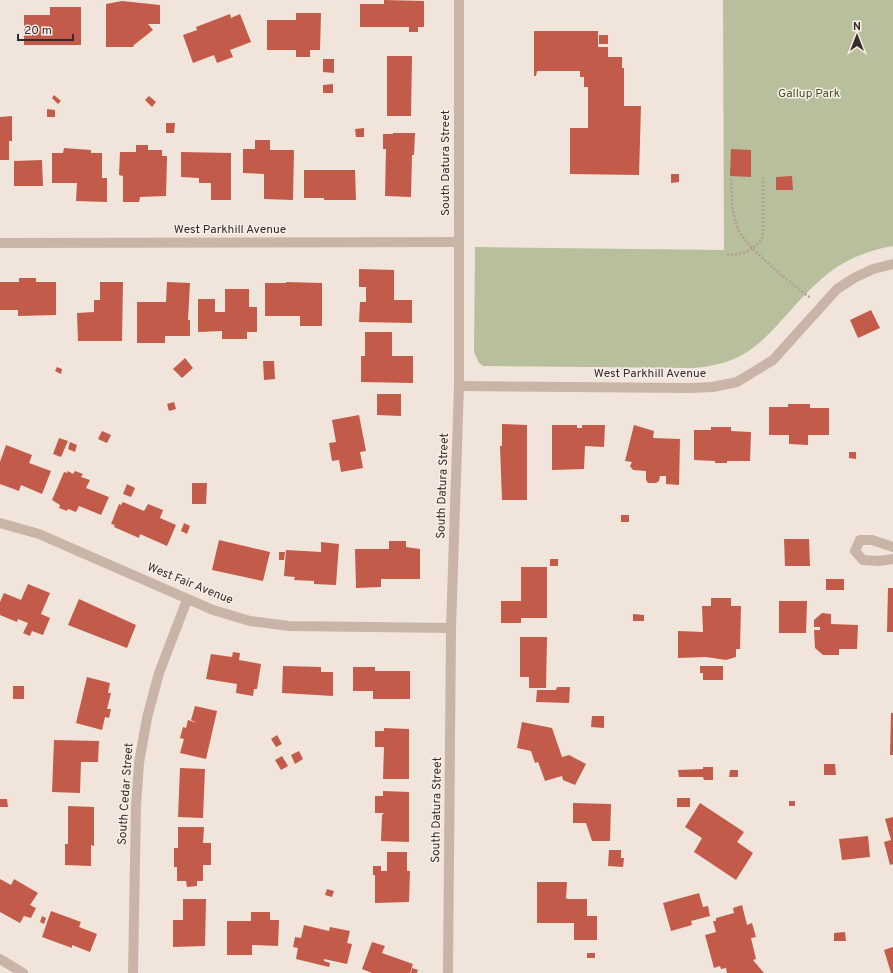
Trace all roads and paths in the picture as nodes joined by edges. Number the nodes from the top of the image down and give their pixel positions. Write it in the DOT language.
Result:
graph roads {
  1 [pos="459,0"];
  2 [pos="763,178"];
  3 [pos="732,179"];
  4 [pos="459,242"];
  5 [pos="0,243"];
  6 [pos="753,249"];
  7 [pos="727,255"];
  8 [pos="893,264"];
  9 [pos="823,304"];
  10 [pos="458,386"];
  11 [pos="0,523"];
  12 [pos="893,547"];
  13 [pos="893,559"];
  14 [pos="187,600"];
  15 [pos="451,628"];
  16 [pos="0,959"];
  17 [pos="23,973"];
  18 [pos="133,973"];
  19 [pos="448,973"];
  1 -- 4 [label="street, South Datura Street"];
  2 -- 6 [label="path"];
  3 -- 6 [label="path"];
  4 -- 5 [label="street, West Parkhill Avenue"];
  4 -- 10 [label="street, South Datura Street"];
  6 -- 7 [label="path"];
  6 -- 9 [label="path"];
  8 -- 9 [label="street, West Parkhill Avenue"];
  9 -- 10 [label="street, West Parkhill Avenue"];
  10 -- 15 [label="street, South Datura Street"];
  11 -- 14 [label="street, West Fair Avenue"];
  12 -- 13 [label="street"];
  14 -- 15 [label="street, West Fair Avenue"];
  14 -- 18 [label="street, South Cedar Street"];
  15 -- 19 [label="street, South Datura Street"];
  16 -- 17 [label="street"];
}
